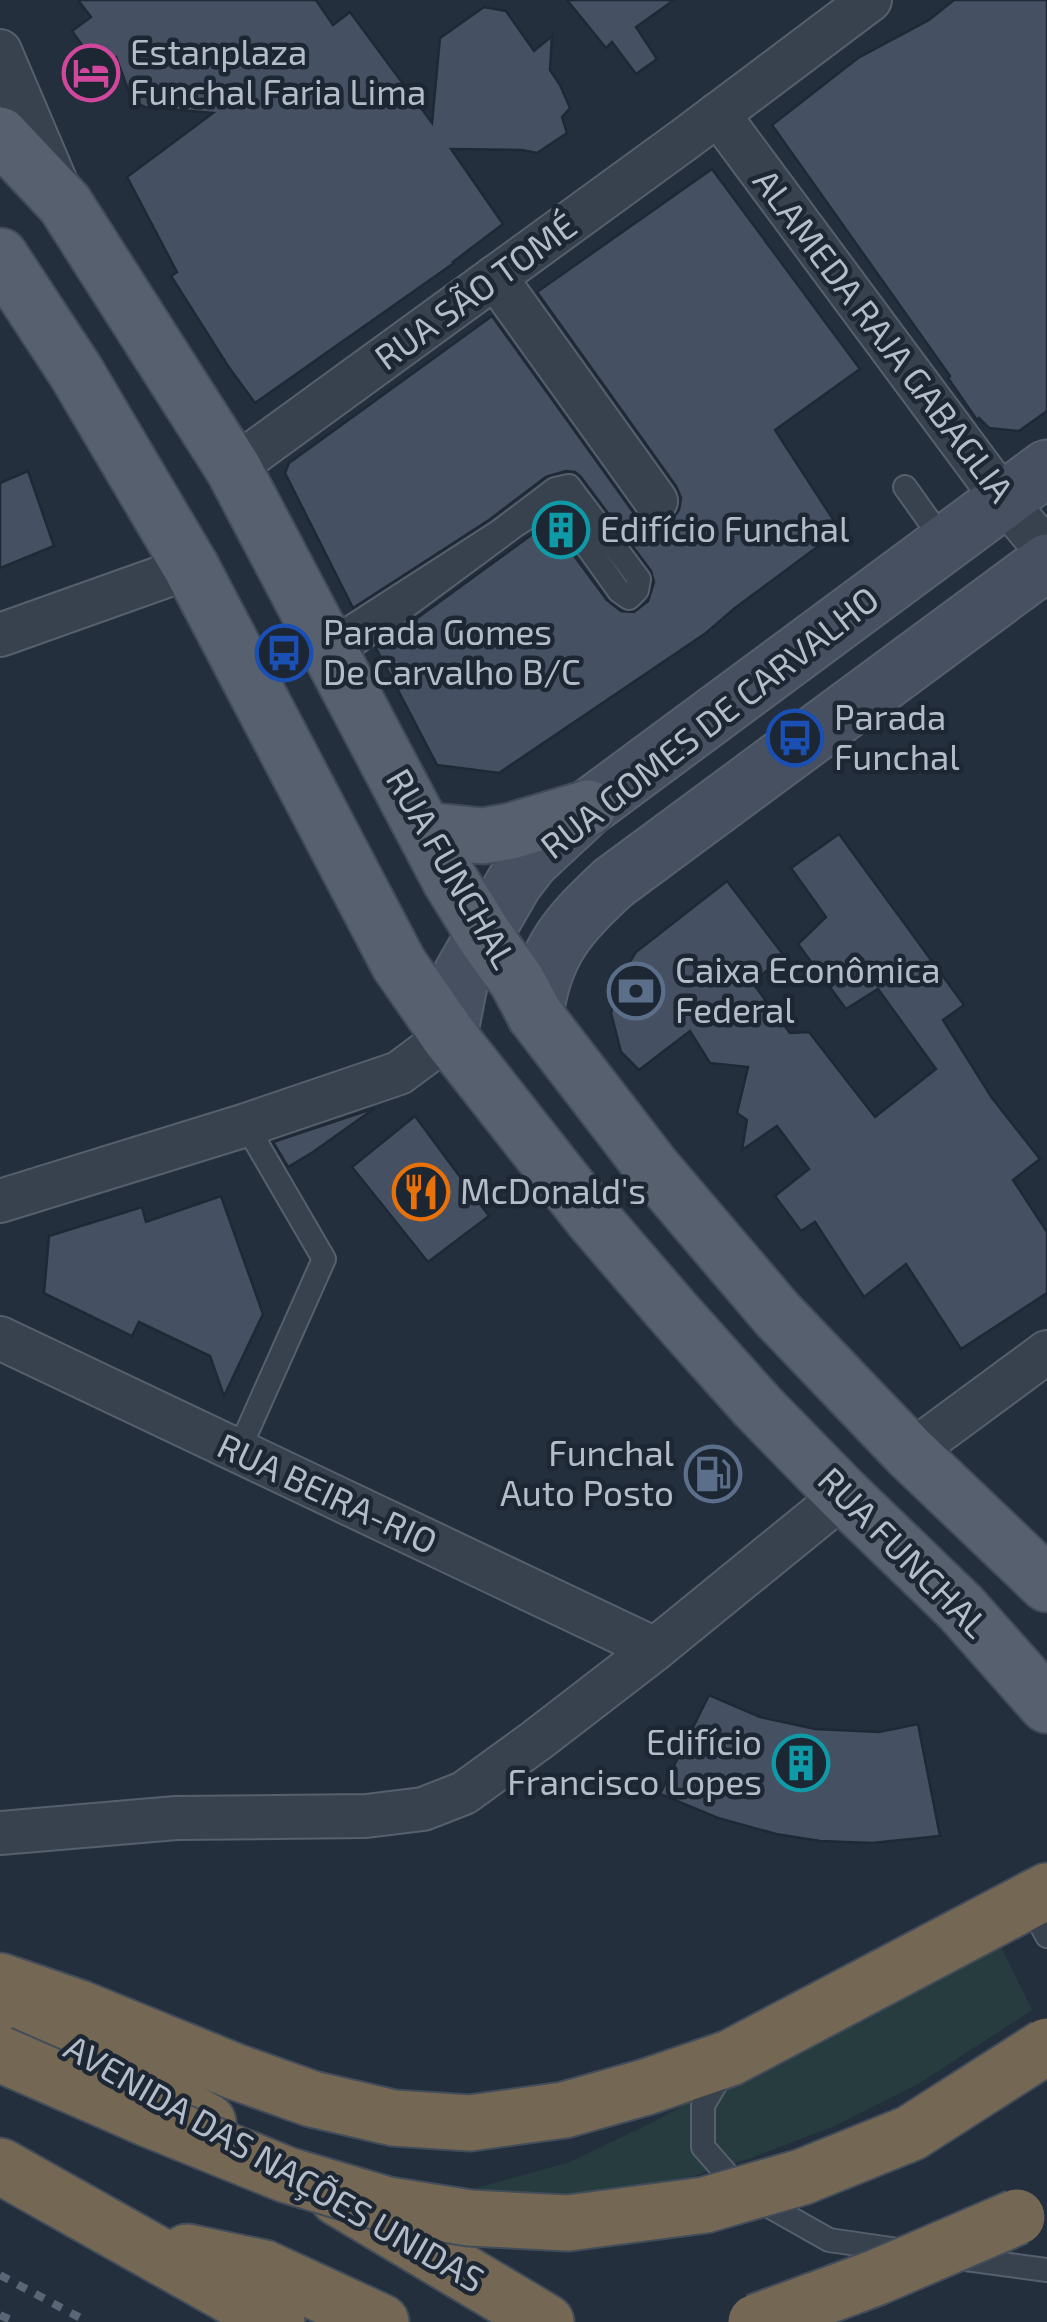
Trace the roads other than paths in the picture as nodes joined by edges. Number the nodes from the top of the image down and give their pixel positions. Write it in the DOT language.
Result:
graph roads {
  1 [pos="870,0"];
  2 [pos="0,51"];
  3 [pos="718,114"];
  4 [pos="0,134"];
  5 [pos="65,204"];
  6 [pos="0,256"];
  7 [pos="495,278"];
  8 [pos="20,308"];
  9 [pos="76,372"];
  10 [pos="233,468"];
  11 [pos="1047,468"];
  12 [pos="905,487"];
  13 [pos="1004,500"];
  14 [pos="656,501"];
  15 [pos="945,543"];
  16 [pos="1047,560"];
  17 [pos="191,566"];
  18 [pos="0,635"];
  19 [pos="330,652"];
  20 [pos="588,808"];
  21 [pos="424,830"];
  22 [pos="484,934"];
  23 [pos="535,1015"];
  24 [pos="449,1036"];
  25 [pos="246,1125"];
  26 [pos="0,1201"];
  27 [pos="0,1338"];
  28 [pos="1047,1352"];
  29 [pos="238,1452"];
  30 [pos="910,1453"];
  31 [pos="844,1495"];
  32 [pos="1047,1584"];
  33 [pos="961,1608"];
  34 [pos="655,1649"];
  35 [pos="1047,1672"];
  36 [pos="1047,1705"];
  37 [pos="0,1833"];
  38 [pos="1041,1910"];
  39 [pos="0,1981"];
  40 [pos="0,2008"];
  41 [pos="1047,2046"];
  42 [pos="0,2054"];
  43 [pos="730,2058"];
  44 [pos="0,2166"];
  45 [pos="1037,2208"];
  46 [pos="136,2241"];
  47 [pos="1042,2268"];
  48 [pos="277,2322"];
  49 [pos="381,2322"];
  50 [pos="546,2322"];
  51 [pos="756,2322"];
  1 -- 3 [label="street, RUA SÃO TOMÉ"];
  2 -- 5 [label="street, RUA FUNCHAL"];
  3 -- 7 [label="street, RUA SÃO TOMÉ"];
  3 -- 13 [label="street, ALAMEDA RAJA GABAGLIA"];
  4 -- 5 [label="main road"];
  5 -- 10 [label="main road, RUA FUNCHAL"];
  6 -- 8 [label="main road, RUA FUNCHAL"];
  7 -- 10 [label="street, RUA SÃO TOMÉ"];
  7 -- 14 [label="street"];
  8 -- 9 [label="main road, RUA FUNCHAL"];
  9 -- 10 [label="main road"];
  9 -- 17 [label="main road, RUA FUNCHAL"];
  10 -- 19 [label="main road, RUA FUNCHAL"];
  11 -- 13 [label="street, RUA GOMES DE CARVALHO"];
  12 -- 15 [label="lane"];
  13 -- 15 [label="street, RUA GOMES DE CARVALHO"];
  13 -- 16 [label="street, ALAMEDA RAJA GABAGLIA"];
  15 -- 20 [label="street, RUA GOMES DE CARVALHO"];
  16 -- 23 [label="street, RUA GOMES DE CARVALHO"];
  17 -- 18 [label="street"];
  17 -- 24 [label="main road, RUA FUNCHAL"];
  19 -- 19 [label="lane"];
  19 -- 21 [label="main road, RUA FUNCHAL"];
  20 -- 21 [label="main road"];
  20 -- 22 [label="street, RUA GOMES DE CARVALHO"];
  21 -- 22 [label="main road, RUA FUNCHAL"];
  22 -- 23 [label="main road, RUA FUNCHAL"];
  22 -- 24 [label="street, RUA GOMES DE CARVALHO"];
  23 -- 30 [label="main road, RUA FUNCHAL"];
  24 -- 25 [label="street"];
  24 -- 31 [label="main road, RUA FUNCHAL"];
  25 -- 26 [label="street"];
  25 -- 29 [label="lane"];
  27 -- 29 [label="street, RUA BEIRA-RIO"];
  28 -- 30 [label="street"];
  29 -- 34 [label="street, RUA BEIRA-RIO"];
  30 -- 32 [label="main road, RUA FUNCHAL"];
  31 -- 33 [label="main road, RUA FUNCHAL"];
  31 -- 34 [label="street"];
  33 -- 35 [label="lane"];
  33 -- 36 [label="main road, RUA FUNCHAL"];
  34 -- 37 [label="street"];
  38 -- 43 [label="highway"];
  39 -- 43 [label="highway"];
  40 -- 50 [label="highway, AVENIDA DAS NAÇÕES UNIDAS"];
  41 -- 42 [label="highway, bridge"];
  43 -- 47 [label="lane"];
  44 -- 46 [label="highway"];
  45 -- 51 [label="highway, bridge"];
  46 -- 48 [label="highway"];
  46 -- 49 [label="highway"];
}
